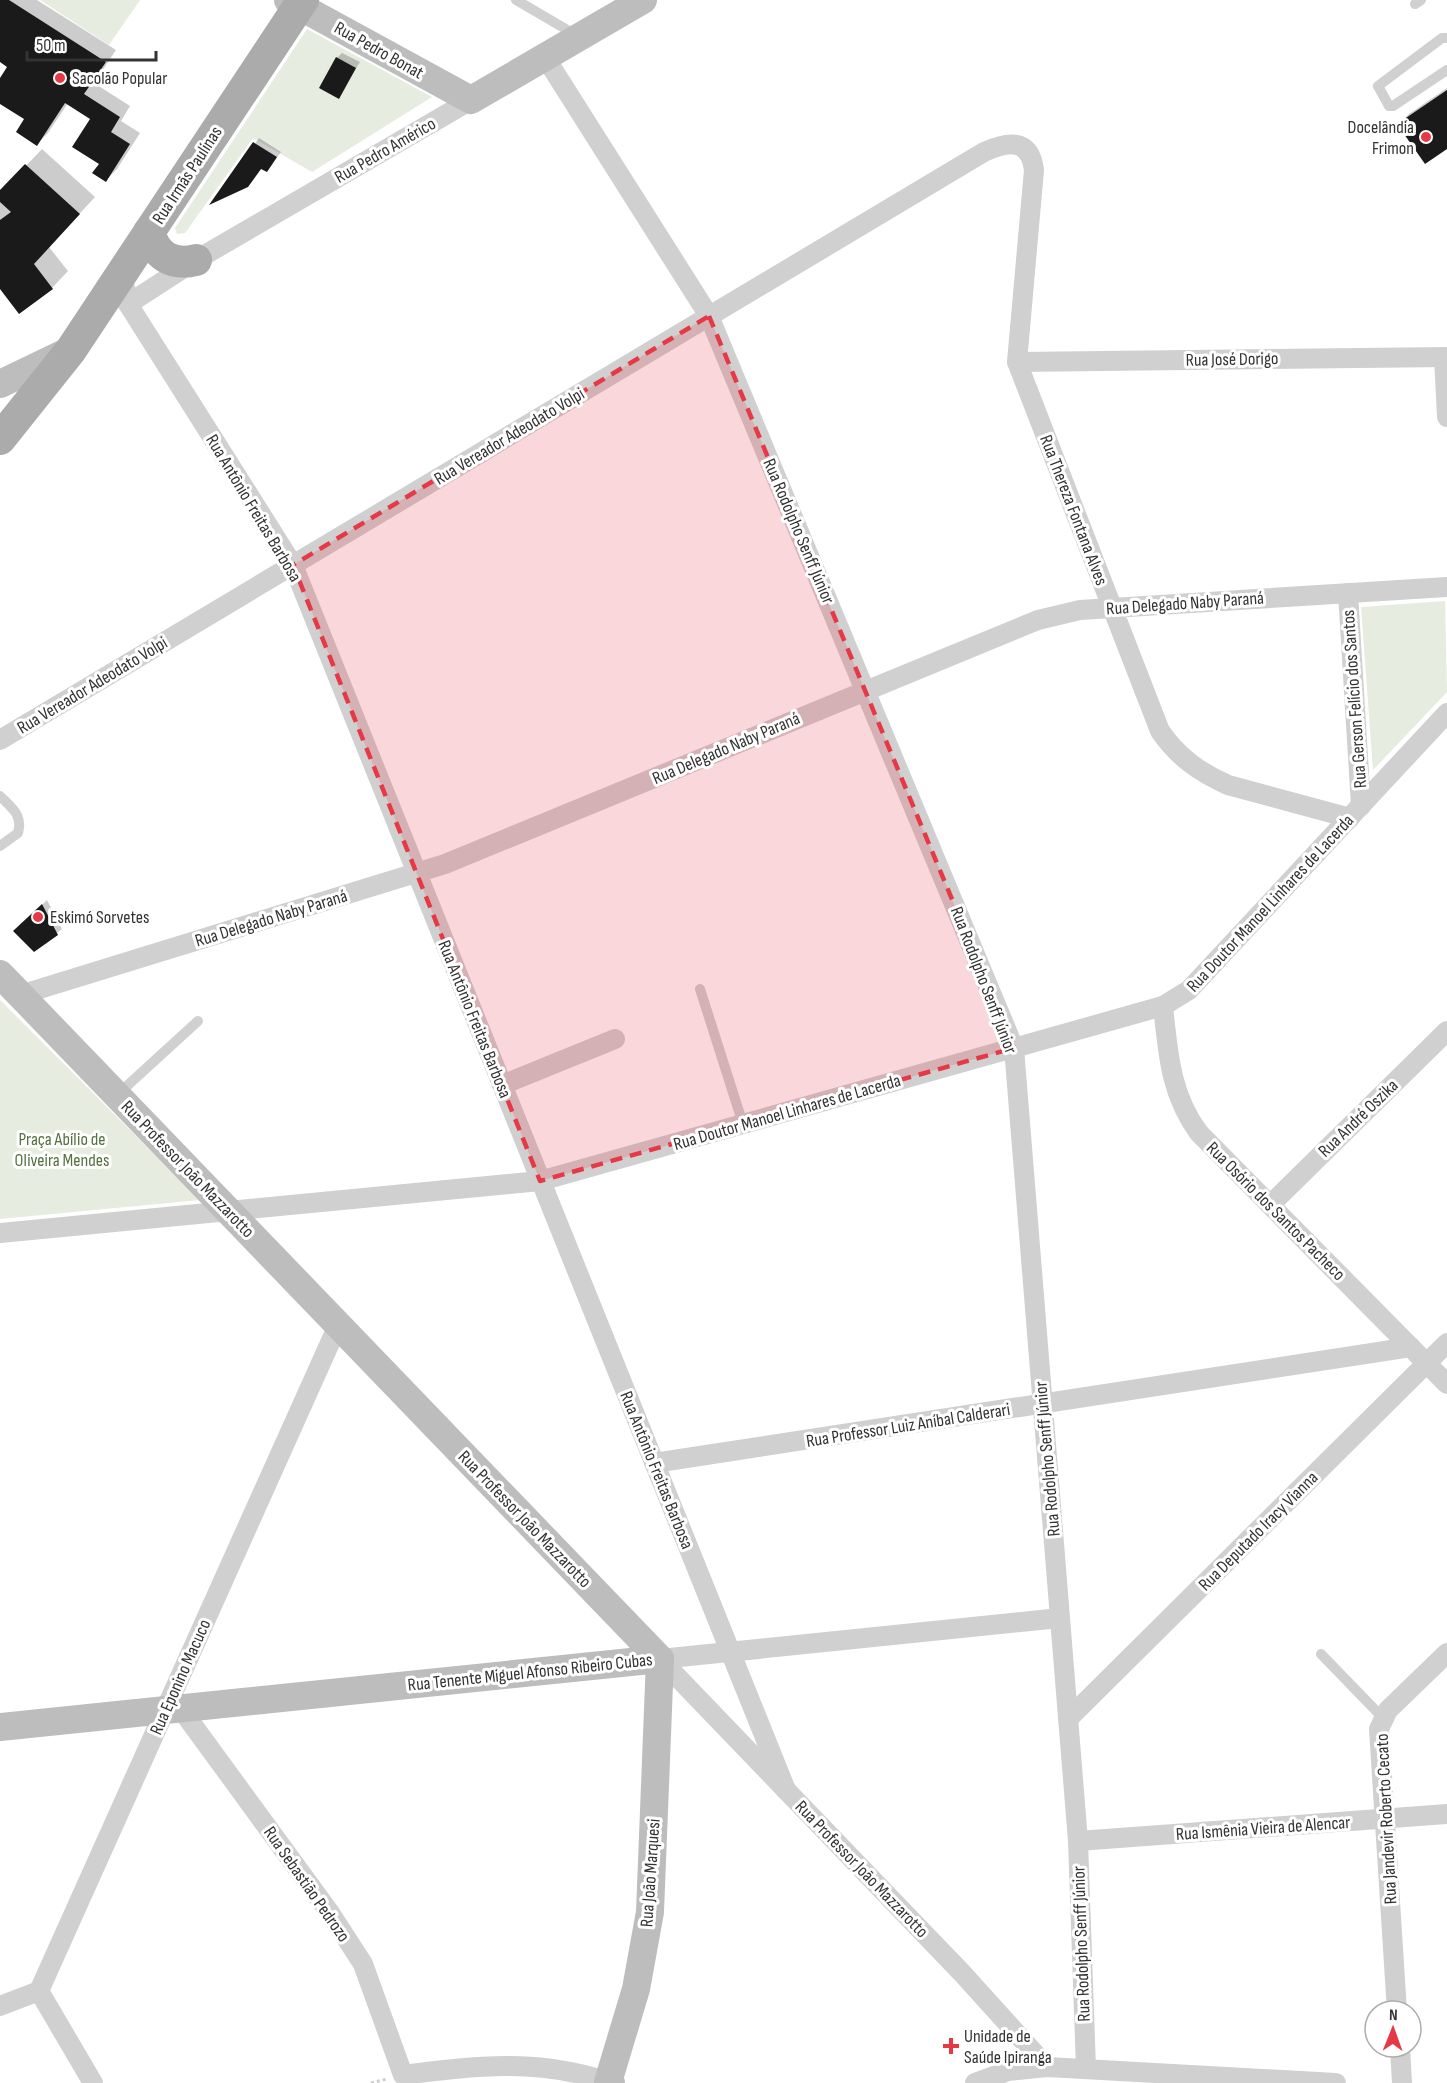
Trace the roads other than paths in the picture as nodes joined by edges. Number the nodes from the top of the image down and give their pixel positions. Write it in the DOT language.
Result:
graph roads {
  1 [pos="516,0"];
  2 [pos="644,0"];
  3 [pos="296,2"];
  4 [pos="579,37"];
  5 [pos="1447,38"];
  6 [pos="545,57"];
  7 [pos="1447,70"];
  8 [pos="471,100"];
  9 [pos="1022,146"];
  10 [pos="149,232"];
  11 [pos="196,260"];
  12 [pos="122,272"];
  13 [pos="128,304"];
  14 [pos="709,316"];
  15 [pos="71,350"];
  16 [pos="1445,357"];
  17 [pos="1017,362"];
  18 [pos="0,384"];
  19 [pos="1447,417"];
  20 [pos="0,439"];
  21 [pos="292,565"];
  22 [pos="1447,587"];
  23 [pos="1348,593"];
  24 [pos="1112,608"];
  25 [pos="866,690"];
  26 [pos="1447,713"];
  27 [pos="0,740"];
  28 [pos="0,796"];
  29 [pos="1355,812"];
  30 [pos="0,846"];
  31 [pos="417,874"];
  32 [pos="0,974"];
  33 [pos="700,989"];
  34 [pos="20,995"];
  35 [pos="1163,1006"];
  36 [pos="198,1021"];
  37 [pos="1447,1031"];
  38 [pos="615,1039"];
  39 [pos="1014,1048"];
  40 [pos="502,1085"];
  41 [pos="117,1095"];
  42 [pos="743,1124"];
  43 [pos="540,1182"];
  44 [pos="1270,1204"];
  45 [pos="227,1210"];
  46 [pos="0,1233"];
  47 [pos="338,1325"];
  48 [pos="1447,1343"];
  49 [pos="1411,1347"];
  50 [pos="1427,1364"];
  51 [pos="1447,1384"];
  52 [pos="1043,1404"];
  53 [pos="654,1463"];
  54 [pos="1060,1617"];
  55 [pos="730,1652"];
  56 [pos="1447,1653"];
  57 [pos="1322,1654"];
  58 [pos="660,1659"];
  59 [pos="173,1709"];
  60 [pos="1383,1718"];
  61 [pos="1068,1719"];
  62 [pos="0,1727"];
  63 [pos="786,1790"];
  64 [pos="1447,1814"];
  65 [pos="1384,1819"];
  66 [pos="1078,1841"];
  67 [pos="39,1990"];
  68 [pos="1396,1999"];
  69 [pos="0,2006"];
  70 [pos="1401,2059"];
  71 [pos="1047,2067"];
  72 [pos="1099,2074"];
  73 [pos="609,2082"];
  74 [pos="93,2083"];
  75 [pos="975,2083"];
  76 [pos="1336,2083"];
  77 [pos="1402,2083"];
  1 -- 4 [label="lane"];
  2 -- 4 [label="street, Rua Pedro Américo"];
  3 -- 8 [label="street, Rua Pedro Bonat"];
  3 -- 10 [label="main road, Rua Irmãs Paulinas"];
  4 -- 6 [label="street, Rua Pedro Américo"];
  5 -- 7 [label="lane"];
  6 -- 8 [label="street, Rua Pedro Américo"];
  6 -- 14 [label="street, Rua Rodolpho Senff Júnior"];
  8 -- 11 [label="street, Rua Pedro Américo"];
  9 -- 14 [label="street, Rua Vereador Adeodato Volpi"];
  9 -- 17 [label="street, Rua Thereza Fontana Alves"];
  10 -- 11 [label="main road"];
  10 -- 12 [label="main road, Rua Irmãs Paulinas"];
  11 -- 13 [label="street, Rua Pedro Américo"];
  12 -- 13 [label="street, Rua Antônio Freitas Barbosa"];
  12 -- 15 [label="main road, Rua Irmãs Paulinas"];
  13 -- 21 [label="street, Rua Antônio Freitas Barbosa"];
  14 -- 21 [label="street, Rua Vereador Adeodato Volpi"];
  14 -- 25 [label="street, Rua Rodolpho Senff Júnior"];
  15 -- 18 [label="street"];
  15 -- 20 [label="main road, Rua Irmãs Paulinas"];
  16 -- 17 [label="street, Rua José Dorigo"];
  16 -- 19 [label="street"];
  17 -- 24 [label="street, Rua Thereza Fontana Alves"];
  21 -- 27 [label="street, Rua Vereador Adeodato Volpi"];
  21 -- 31 [label="street, Rua Antônio Freitas Barbosa"];
  22 -- 23 [label="street, Rua Delegado Naby Paraná"];
  23 -- 24 [label="street, Rua Delegado Naby Paraná"];
  23 -- 29 [label="street, Rua Gerson Felício dos Santos"];
  24 -- 25 [label="street, Rua Delegado Naby Paraná"];
  24 -- 29 [label="street, Rua Thereza Fontana Alves"];
  25 -- 31 [label="street, Rua Delegado Naby Paraná"];
  25 -- 39 [label="street, Rua Rodolpho Senff Júnior"];
  26 -- 29 [label="street, Rua Doutor Manoel Linhares de Lacerda"];
  28 -- 30 [label="lane"];
  29 -- 35 [label="street, Rua Doutor Manoel Linhares de Lacerda"];
  31 -- 34 [label="street, Rua Delegado Naby Paraná"];
  31 -- 40 [label="street, Rua Antônio Freitas Barbosa"];
  32 -- 34 [label="street, Rua Professor João Mazzarotto"];
  33 -- 42 [label="lane"];
  34 -- 41 [label="street, Rua Professor João Mazzarotto"];
  35 -- 39 [label="street, Rua Doutor Manoel Linhares de Lacerda"];
  35 -- 44 [label="street, Rua Osório dos Santos Pacheco"];
  36 -- 41 [label="lane"];
  37 -- 44 [label="street, Rua André Oszika"];
  38 -- 40 [label="street"];
  39 -- 42 [label="street, Rua Doutor Manoel Linhares de Lacerda"];
  39 -- 52 [label="street, Rua Rodolpho Senff Júnior"];
  40 -- 43 [label="street, Rua Antônio Freitas Barbosa"];
  41 -- 45 [label="street, Rua Professor João Mazzarotto"];
  42 -- 43 [label="street, Rua Doutor Manoel Linhares de Lacerda"];
  43 -- 45 [label="street, Rua Doutor Manoel Linhares de Lacerda"];
  43 -- 53 [label="street, Rua Antônio Freitas Barbosa"];
  44 -- 49 [label="street, Rua Osório dos Santos Pacheco"];
  45 -- 46 [label="street, Rua Doutor Manoel Linhares de Lacerda"];
  45 -- 47 [label="street, Rua Professor João Mazzarotto"];
  47 -- 58 [label="street, Rua Professor João Mazzarotto"];
  47 -- 59 [label="street, Rua Eponino Macuco"];
  48 -- 50 [label="street, Rua Deputado Iracy Vianna"];
  49 -- 50 [label="street, Rua Osório dos Santos Pacheco"];
  49 -- 52 [label="street, Rua Professor Luiz Aníbal Calderari"];
  50 -- 51 [label="street, Rua Osório dos Santos Pacheco"];
  50 -- 61 [label="street, Rua Deputado Iracy Vianna"];
  52 -- 53 [label="street, Rua Professor Luiz Aníbal Calderari"];
  52 -- 54 [label="street, Rua Rodolpho Senff Júnior"];
  53 -- 55 [label="street, Rua Antônio Freitas Barbosa"];
  54 -- 55 [label="street, Rua Tenente Miguel Afonso Ribeiro Cubas"];
  54 -- 61 [label="street, Rua Rodolpho Senff Júnior"];
  55 -- 58 [label="street, Rua Tenente Miguel Afonso Ribeiro Cubas"];
  55 -- 63 [label="street, Rua Antônio Freitas Barbosa"];
  56 -- 60 [label="street, Rua Jandevir Roberto Cecato"];
  57 -- 60 [label="lane"];
  58 -- 59 [label="street, Rua Tenente Miguel Afonso Ribeiro Cubas"];
  58 -- 63 [label="street, Rua Professor João Mazzarotto"];
  58 -- 73 [label="street, Rua João Marquesi"];
  59 -- 62 [label="street, Rua Tenente Miguel Afonso Ribeiro Cubas"];
  59 -- 67 [label="street, Rua Eponino Macuco"];
  59 -- 73 [label="street, Rua Sebastião Pedrozo"];
  60 -- 65 [label="street, Rua Jandevir Roberto Cecato"];
  61 -- 66 [label="street, Rua Rodolpho Senff Júnior"];
  63 -- 71 [label="street, Rua Professor João Mazzarotto"];
  64 -- 65 [label="street, Rua Ismênia Vieira de Alencar"];
  65 -- 66 [label="street, Rua Ismênia Vieira de Alencar"];
  65 -- 68 [label="street, Rua Jandevir Roberto Cecato"];
  66 -- 72 [label="street, Rua Rodolpho Senff Júnior"];
  67 -- 69 [label="street"];
  67 -- 74 [label="street"];
  70 -- 77 [label="street"];
  71 -- 72 [label="street"];
  71 -- 75 [label="street"];
  72 -- 76 [label="street"];
}
